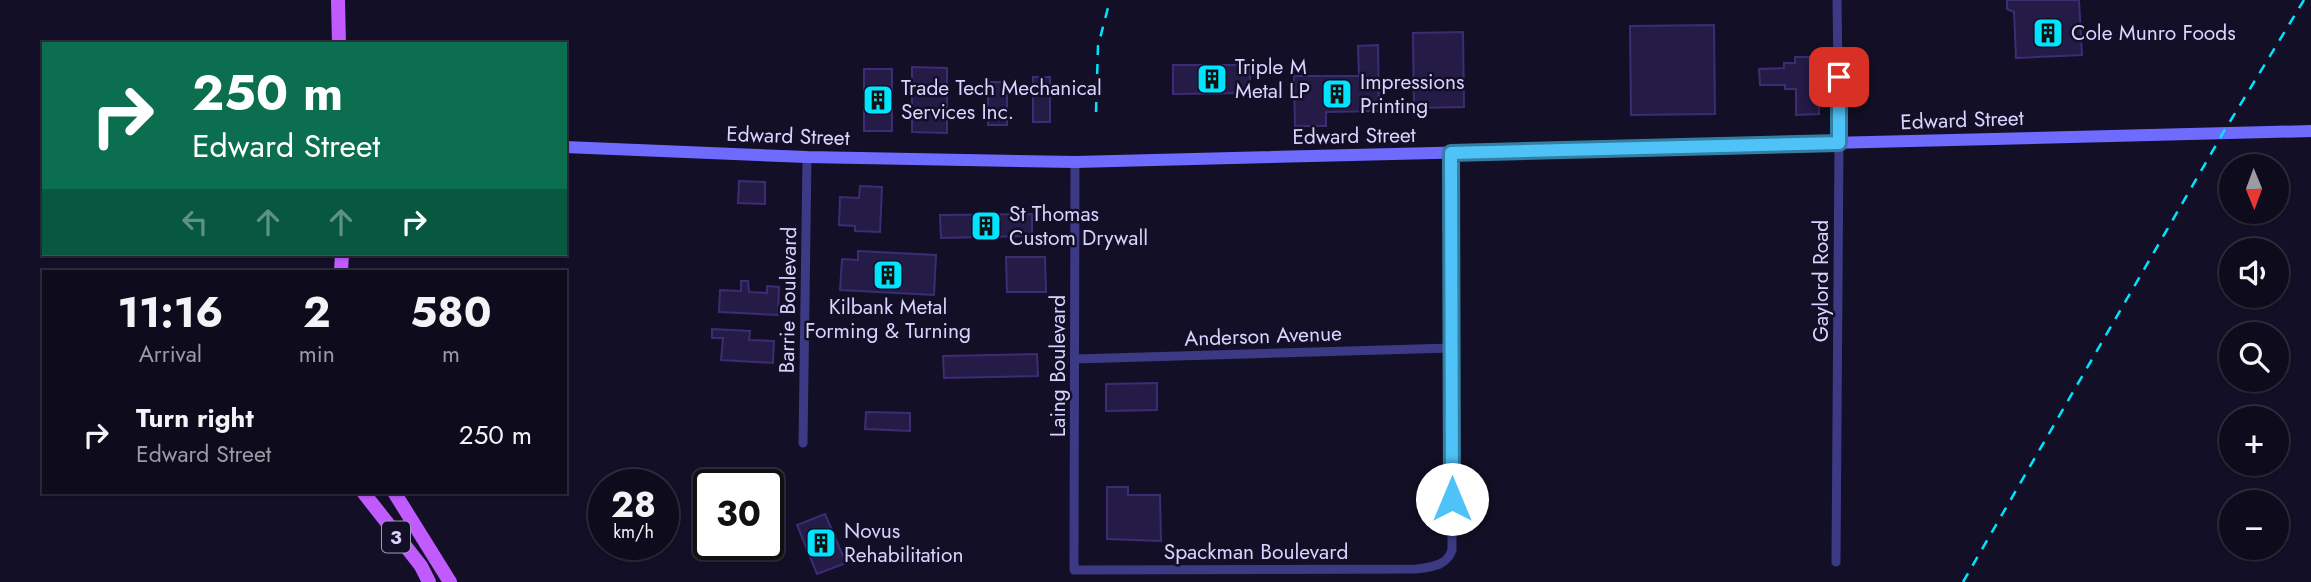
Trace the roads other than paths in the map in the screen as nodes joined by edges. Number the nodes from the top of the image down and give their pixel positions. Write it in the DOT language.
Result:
graph roads {
  1 [pos="338,0"];
  2 [pos="1838,0"];
  3 [pos="339,42"];
  4 [pos="2311,131"];
  5 [pos="1839,143"];
  6 [pos="567,147"];
  7 [pos="1451,153"];
  8 [pos="807,157"];
  9 [pos="1075,162"];
  10 [pos="1452,348"];
  11 [pos="1076,359"];
  12 [pos="803,443"];
  13 [pos="365,494"];
  14 [pos="395,494"];
  15 [pos="1836,562"];
  16 [pos="1074,570"];
  17 [pos="429,582"];
  18 [pos="450,582"];
  1 -- 3 [label="main road"];
  2 -- 5 [label="street, Gaylord Road"];
  4 -- 5 [label="street, Edward Street"];
  5 -- 7 [label="street, Edward Street"];
  5 -- 15 [label="street, Gaylord Road"];
  6 -- 8 [label="street, Edward Street"];
  7 -- 9 [label="street, Edward Street"];
  7 -- 10 [label="street"];
  8 -- 9 [label="street, Edward Street"];
  8 -- 12 [label="street, Barrie Boulevard"];
  9 -- 11 [label="street, Laing Boulevard"];
  10 -- 11 [label="street, Anderson Avenue"];
  10 -- 16 [label="street, Spackman Boulevard"];
  11 -- 16 [label="street, Laing Boulevard"];
  13 -- 17 [label="main road, 3"];
  14 -- 18 [label="main road, 3"];
}
